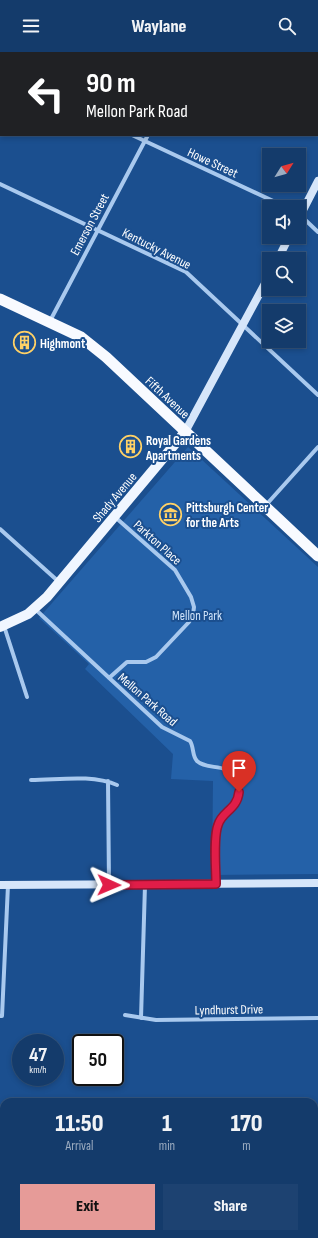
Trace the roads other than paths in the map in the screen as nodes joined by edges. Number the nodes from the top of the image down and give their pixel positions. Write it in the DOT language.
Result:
graph roads {
  1 [pos="134,136"];
  2 [pos="147,136"];
  3 [pos="144,140"];
  4 [pos="318,181"];
  5 [pos="0,184"];
  6 [pos="271,200"];
  7 [pos="306,204"];
  8 [pos="306,221"];
  9 [pos="97,230"];
  10 [pos="318,232"];
  11 [pos="262,289"];
  12 [pos="0,299"];
  13 [pos="49,323"];
  14 [pos="243,325"];
  15 [pos="318,394"];
  16 [pos="185,432"];
  17 [pos="318,447"];
  18 [pos="265,506"];
  19 [pos="115,517"];
  20 [pos="0,529"];
  21 [pos="318,556"];
  22 [pos="59,582"];
  23 [pos="35,609"];
  24 [pos="2,626"];
  25 [pos="109,678"];
  26 [pos="27,697"];
  27 [pos="31,780"];
  28 [pos="108,781"];
  29 [pos="118,784"];
  30 [pos="318,883"];
  31 [pos="216,884"];
  32 [pos="4,885"];
  33 [pos="109,885"];
  34 [pos="145,885"];
  35 [pos="125,1015"];
  36 [pos="0,1016"];
  37 [pos="141,1018"];
  38 [pos="318,1018"];
  1 -- 3 [label="street, Howe Street"];
  2 -- 3 [label="street, Emerson Street"];
  3 -- 6 [label="street, Howe Street"];
  3 -- 9 [label="street, Emerson Street"];
  4 -- 7 [label="main road"];
  5 -- 9 [label="street, Kentucky Avenue"];
  8 -- 10 [label="street"];
  9 -- 13 [label="street, Emerson Street"];
  9 -- 14 [label="street, Kentucky Avenue"];
  11 -- 14 [label="main road, Shady Avenue"];
  12 -- 13 [label="highway, Fifth Avenue"];
  13 -- 16 [label="highway, Fifth Avenue"];
  14 -- 15 [label="street, Kentucky Avenue"];
  14 -- 16 [label="main road, Shady Avenue"];
  16 -- 18 [label="highway, Fifth Avenue"];
  16 -- 19 [label="main road, Shady Avenue"];
  17 -- 18 [label="street"];
  18 -- 21 [label="highway, Fifth Avenue"];
  19 -- 22 [label="main road, Shady Avenue"];
  19 -- 25 [label="street, Parkton Place"];
  20 -- 22 [label="street"];
  22 -- 23 [label="main road, Shady Avenue"];
  23 -- 24 [label="main road, Shady Avenue"];
  23 -- 25 [label="street, Mellon Park Road"];
  24 -- 26 [label="street"];
  25 -- 31 [label="street, Mellon Park Road"];
  27 -- 28 [label="street"];
  28 -- 29 [label="street"];
  28 -- 33 [label="street"];
  30 -- 31 [label="main road"];
  31 -- 34 [label="main road"];
  32 -- 33 [label="main road"];
  32 -- 36 [label="street"];
  33 -- 34 [label="main road"];
  34 -- 37 [label="street"];
  35 -- 37 [label="street, Lyndhurst Drive"];
  37 -- 38 [label="street, Lyndhurst Drive"];
}
